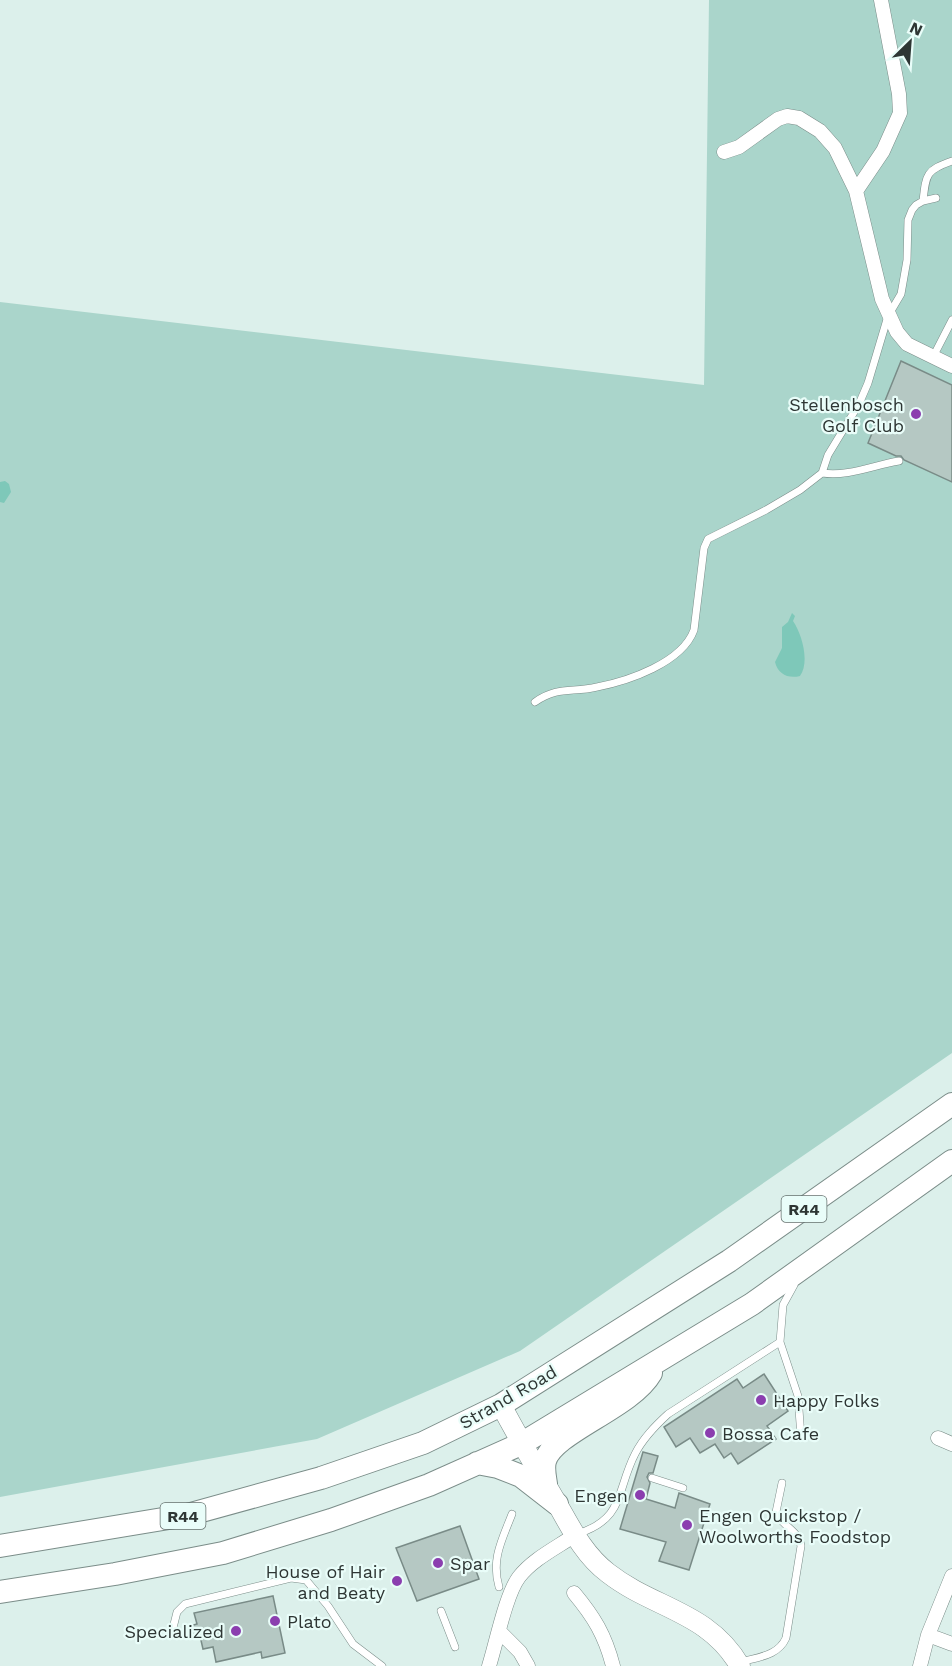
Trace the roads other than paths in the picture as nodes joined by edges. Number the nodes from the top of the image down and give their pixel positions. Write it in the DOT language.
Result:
graph roads {
  1 [pos="881,0"];
  2 [pos="724,152"];
  3 [pos="952,161"];
  4 [pos="856,191"];
  5 [pos="936,198"];
  6 [pos="923,201"];
  7 [pos="888,316"];
  8 [pos="952,320"];
  9 [pos="933,357"];
  10 [pos="952,366"];
  11 [pos="899,460"];
  12 [pos="822,474"];
  13 [pos="535,702"];
  14 [pos="952,1104"];
  15 [pos="952,1161"];
  16 [pos="817,1257"];
  17 [pos="780,1342"];
  18 [pos="658,1361"];
  19 [pos="501,1405"];
  20 [pos="801,1437"];
  21 [pos="938,1438"];
  22 [pos="521,1444"];
  23 [pos="952,1444"];
  24 [pos="477,1463"];
  25 [pos="652,1478"];
  26 [pos="782,1483"];
  27 [pos="546,1484"];
  28 [pos="683,1488"];
  29 [pos="557,1504"];
  30 [pos="512,1514"];
  31 [pos="575,1535"];
  32 [pos="0,1546"];
  33 [pos="952,1576"];
  34 [pos="499,1587"];
  35 [pos="0,1592"];
  36 [pos="574,1593"];
  37 [pos="441,1611"];
  38 [pos="173,1628"];
  39 [pos="500,1632"];
  40 [pos="928,1635"];
  41 [pos="952,1644"];
  42 [pos="455,1647"];
  43 [pos="739,1664"];
  44 [pos="382,1666"];
  45 [pos="489,1666"];
  46 [pos="528,1666"];
  47 [pos="613,1666"];
  48 [pos="920,1666"];
  1 -- 4 [label="street"];
  2 -- 4 [label="street"];
  3 -- 6 [label="lane"];
  4 -- 7 [label="street"];
  5 -- 6 [label="lane"];
  6 -- 7 [label="lane"];
  7 -- 9 [label="street"];
  7 -- 12 [label="lane"];
  8 -- 9 [label="lane"];
  9 -- 10 [label="street"];
  11 -- 12 [label="lane"];
  12 -- 13 [label="lane"];
  14 -- 19 [label="main road, Strand Road / R44"];
  15 -- 16 [label="main road, R44"];
  16 -- 17 [label="lane"];
  16 -- 18 [label="main road, R44"];
  17 -- 20 [label="lane"];
  17 -- 31 [label="lane"];
  18 -- 22 [label="main road, R44"];
  18 -- 27 [label="main road"];
  19 -- 22 [label="street"];
  19 -- 32 [label="main road, Strand Road / R44"];
  21 -- 23 [label="street"];
  22 -- 24 [label="main road, R44"];
  22 -- 27 [label="street"];
  24 -- 29 [label="main road"];
  24 -- 35 [label="main road, R44"];
  25 -- 28 [label="lane"];
  26 -- 43 [label="lane"];
  27 -- 29 [label="street"];
  29 -- 31 [label="street"];
  30 -- 34 [label="lane"];
  31 -- 39 [label="street"];
  31 -- 43 [label="street"];
  33 -- 40 [label="street"];
  36 -- 47 [label="street"];
  37 -- 42 [label="lane"];
  38 -- 44 [label="lane"];
  39 -- 45 [label="street"];
  39 -- 46 [label="street"];
  40 -- 41 [label="street"];
  40 -- 48 [label="street"];
}
